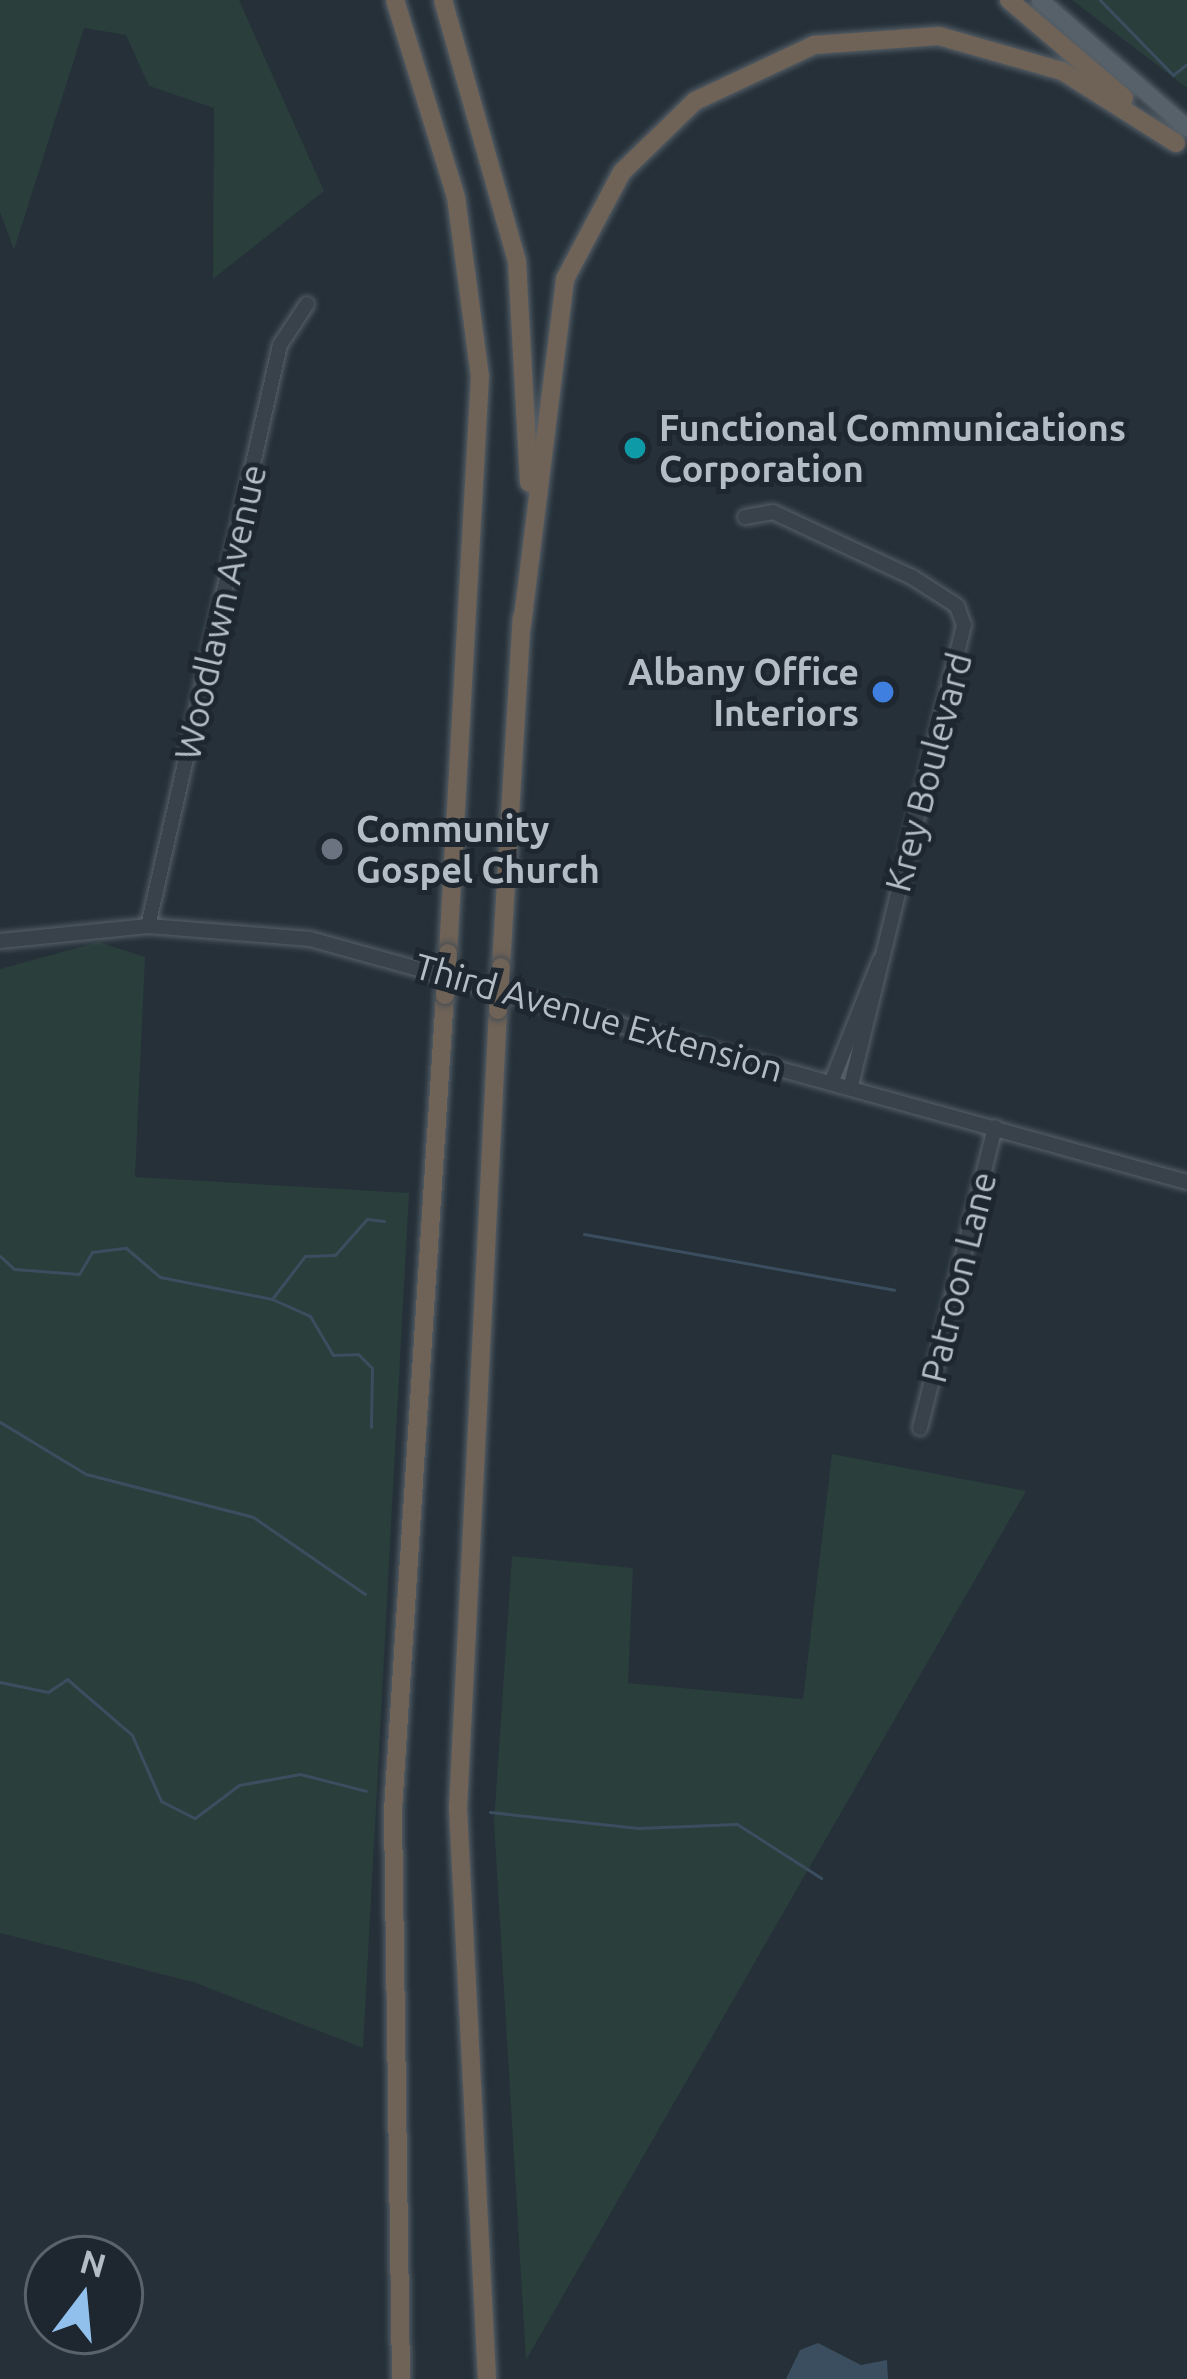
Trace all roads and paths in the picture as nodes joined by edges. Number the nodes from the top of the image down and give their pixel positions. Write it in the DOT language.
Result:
graph roads {
  1 [pos="395,0"];
  2 [pos="443,0"];
  3 [pos="1009,0"];
  4 [pos="1040,0"];
  5 [pos="1183,141"];
  6 [pos="307,304"];
  7 [pos="745,517"];
  8 [pos="522,625"];
  9 [pos="148,926"];
  10 [pos="0,941"];
  11 [pos="880,960"];
  12 [pos="831,1083"];
  13 [pos="850,1088"];
  14 [pos="995,1127"];
  15 [pos="1187,1182"];
  16 [pos="920,1428"];
  17 [pos="401,2379"];
  18 [pos="488,2379"];
  1 -- 17 [label="highway, bridge"];
  2 -- 8 [label="highway"];
  3 -- 5 [label="highway"];
  4 -- 5 [label="main road"];
  5 -- 8 [label="highway"];
  6 -- 9 [label="street, Woodlawn Avenue"];
  7 -- 11 [label="street, Krey Boulevard"];
  8 -- 18 [label="highway, bridge"];
  9 -- 10 [label="street, Third Avenue Extension"];
  9 -- 12 [label="street, Third Avenue Extension"];
  11 -- 12 [label="street, Krey Boulevard"];
  11 -- 13 [label="street, Krey Boulevard"];
  12 -- 13 [label="street, Third Avenue Extension"];
  13 -- 14 [label="street, Third Avenue Extension"];
  14 -- 15 [label="street, Third Avenue Extension"];
  14 -- 16 [label="street, Patroon Lane"];
}
